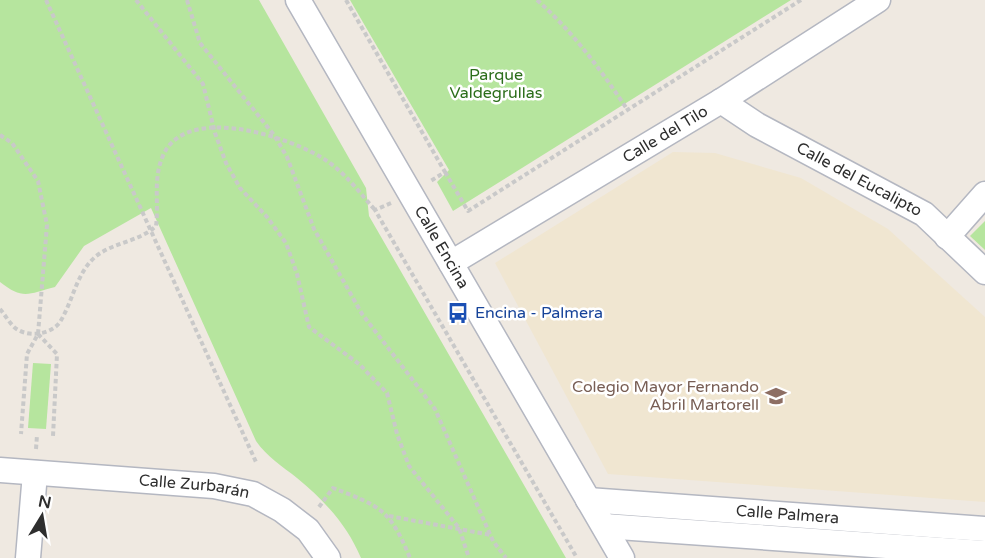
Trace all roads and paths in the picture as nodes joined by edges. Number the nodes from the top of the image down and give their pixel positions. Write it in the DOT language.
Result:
graph roads {
  1 [pos="46,0"];
  2 [pos="136,0"];
  3 [pos="187,0"];
  4 [pos="298,0"];
  5 [pos="537,0"];
  6 [pos="801,0"];
  7 [pos="878,0"];
  8 [pos="721,101"];
  9 [pos="627,109"];
  10 [pos="214,128"];
  11 [pos="0,135"];
  12 [pos="274,135"];
  13 [pos="445,172"];
  14 [pos="985,195"];
  15 [pos="375,210"];
  16 [pos="150,232"];
  17 [pos="947,237"];
  18 [pos="451,263"];
  19 [pos="985,272"];
  20 [pos="0,309"];
  21 [pos="38,334"];
  22 [pos="21,434"];
  23 [pos="53,436"];
  24 [pos="256,462"];
  25 [pos="0,470"];
  26 [pos="35,473"];
  27 [pos="588,500"];
  28 [pos="319,507"];
  29 [pos="388,516"];
  30 [pos="604,526"];
  31 [pos="459,528"];
  32 [pos="985,528"];
  33 [pos="491,536"];
  34 [pos="985,553"];
  35 [pos="28,558"];
  36 [pos="328,558"];
  37 [pos="410,558"];
  38 [pos="469,558"];
  39 [pos="506,558"];
  40 [pos="622,558"];
  1 -- 16 [label="path"];
  2 -- 10 [label="path"];
  3 -- 12 [label="path"];
  4 -- 18 [label="street, Calle Encina"];
  5 -- 9 [label="path"];
  6 -- 9 [label="path"];
  7 -- 8 [label="street, Calle del Tilo"];
  8 -- 17 [label="street, Calle del Eucalipto"];
  8 -- 18 [label="street, Calle del Tilo"];
  9 -- 13 [label="path"];
  10 -- 12 [label="path"];
  10 -- 16 [label="path"];
  10 -- 31 [label="path"];
  11 -- 21 [label="path"];
  12 -- 15 [label="path"];
  12 -- 33 [label="path"];
  14 -- 17 [label="street"];
  16 -- 21 [label="path"];
  16 -- 24 [label="path"];
  17 -- 19 [label="street, Calle del Eucalipto"];
  18 -- 27 [label="street, Calle Encina"];
  20 -- 21 [label="path"];
  21 -- 22 [label="path"];
  21 -- 23 [label="path"];
  25 -- 26 [label="street, Calle Zurbarán"];
  26 -- 35 [label="street"];
  26 -- 36 [label="street, Calle Zurbarán"];
  27 -- 30 [label="street, Calle Encina"];
  27 -- 32 [label="street, Calle Palmera"];
  28 -- 29 [label="path"];
  29 -- 31 [label="path"];
  29 -- 37 [label="path"];
  30 -- 34 [label="street, Calle Palmera"];
  30 -- 40 [label="street, Calle Encina"];
  31 -- 33 [label="path"];
  31 -- 38 [label="path"];
  33 -- 39 [label="path"];
}
